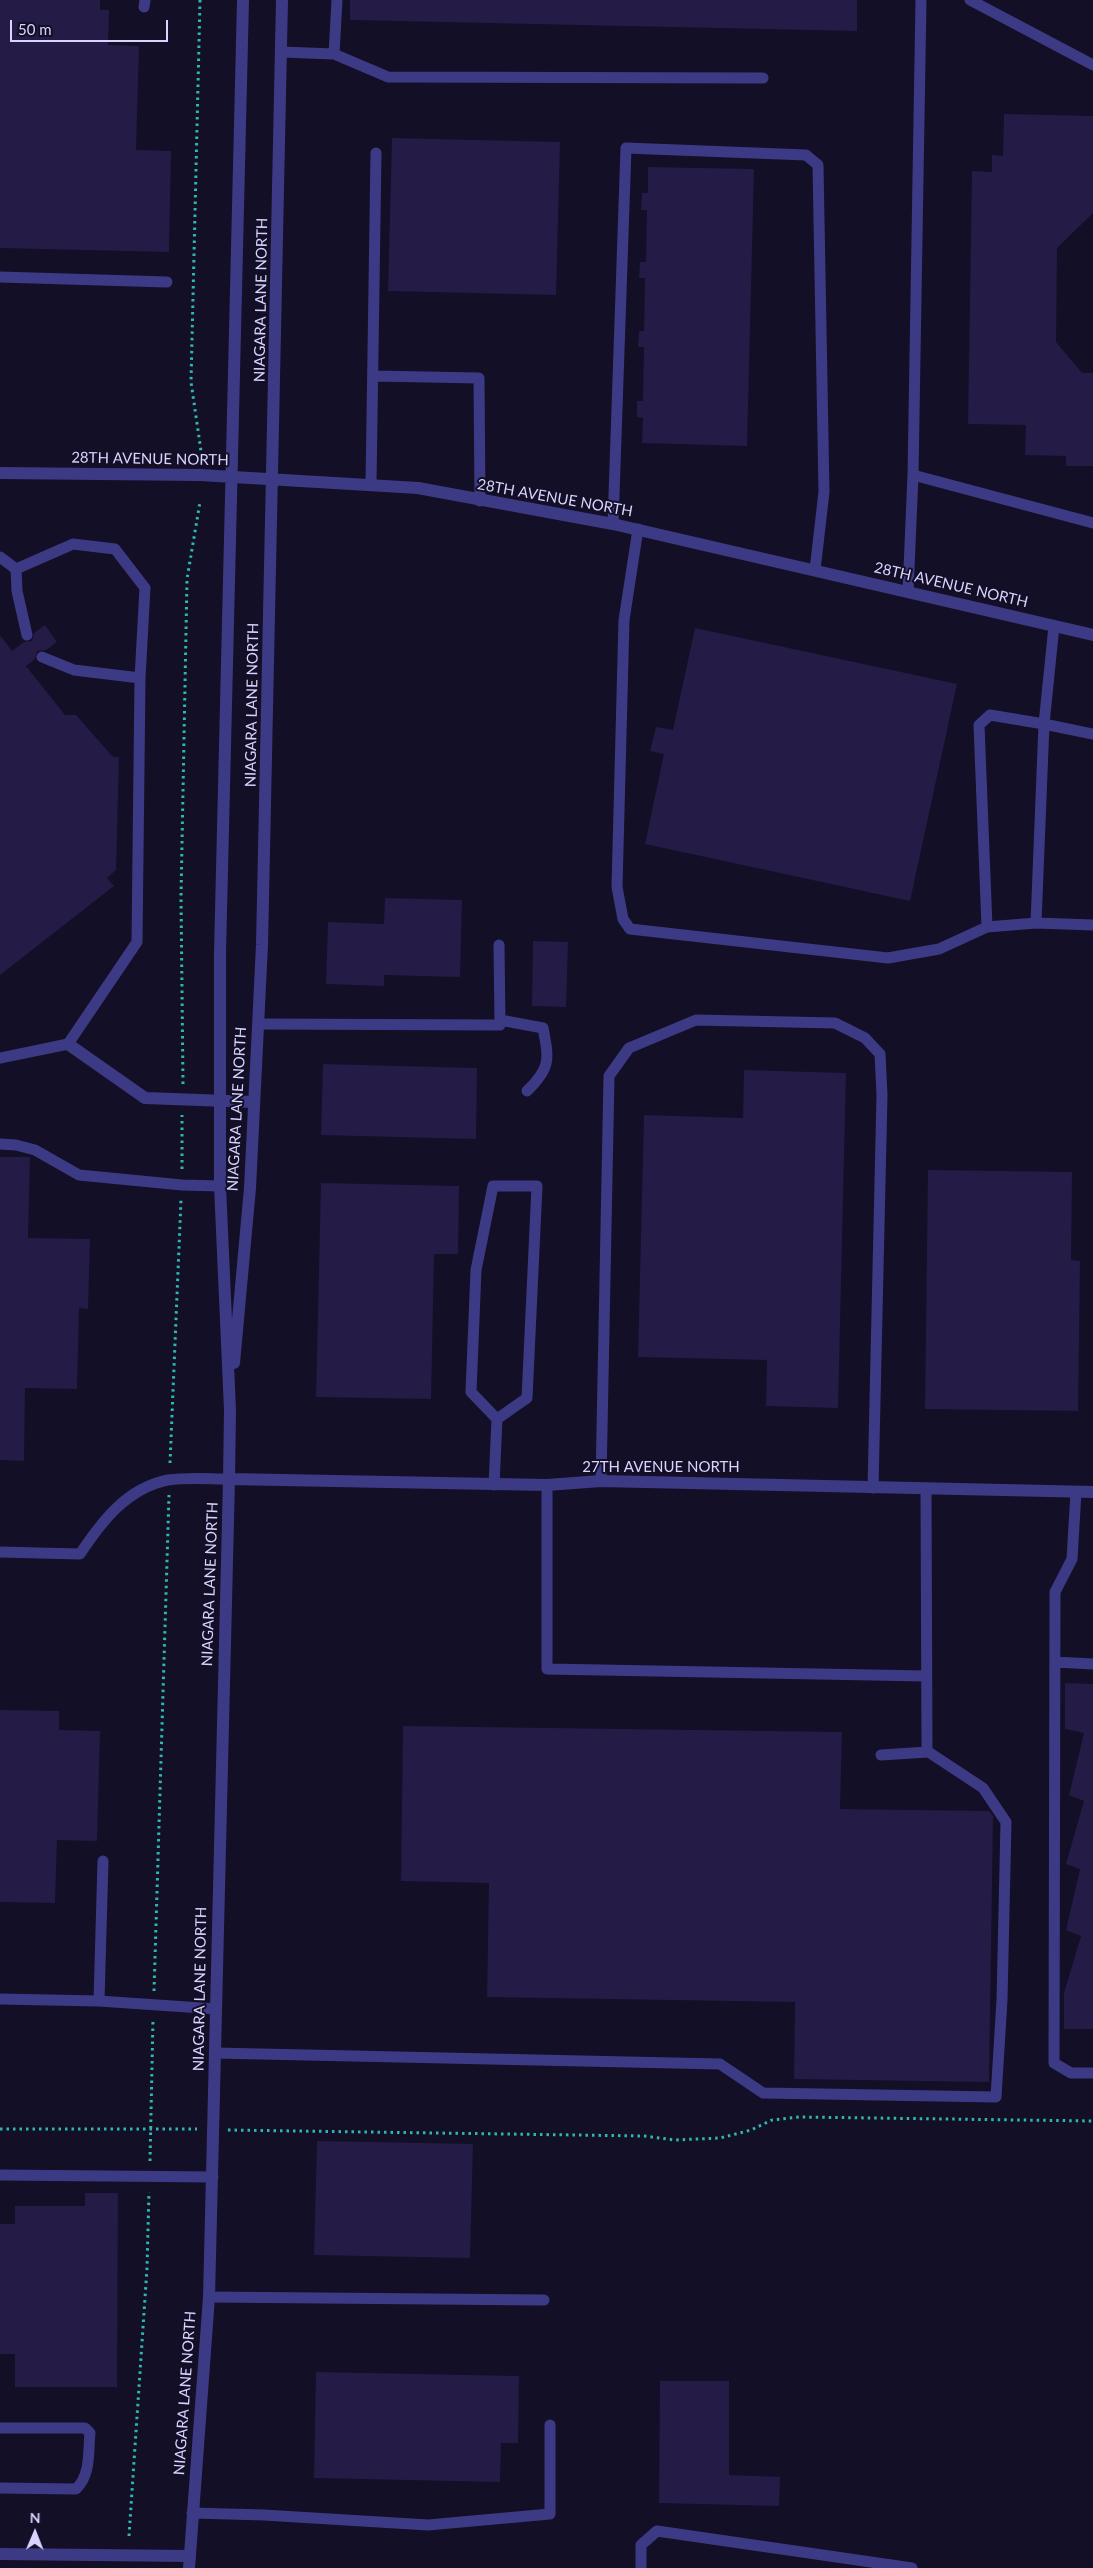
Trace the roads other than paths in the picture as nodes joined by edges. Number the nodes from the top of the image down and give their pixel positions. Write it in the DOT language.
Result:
graph roads {
  1 [pos="243,0"];
  2 [pos="282,0"];
  3 [pos="336,0"];
  4 [pos="920,0"];
  5 [pos="970,0"];
  6 [pos="282,52"];
  7 [pos="334,54"];
  8 [pos="1093,64"];
  9 [pos="763,78"];
  10 [pos="376,153"];
  11 [pos="0,277"];
  12 [pos="168,282"];
  13 [pos="374,376"];
  14 [pos="0,474"];
  15 [pos="913,475"];
  16 [pos="232,476"];
  17 [pos="273,479"];
  18 [pos="371,484"];
  19 [pos="480,501"];
  20 [pos="1093,522"];
  21 [pos="613,524"];
  22 [pos="638,529"];
  23 [pos="0,557"];
  24 [pos="16,569"];
  25 [pos="815,570"];
  26 [pos="908,592"];
  27 [pos="1054,626"];
  28 [pos="1093,634"];
  29 [pos="27,635"];
  30 [pos="42,657"];
  31 [pos="140,678"];
  32 [pos="1044,724"];
  33 [pos="1093,734"];
  34 [pos="1036,924"];
  35 [pos="1093,925"];
  36 [pos="988,928"];
  37 [pos="500,945"];
  38 [pos="500,1020"];
  39 [pos="258,1024"];
  40 [pos="68,1044"];
  41 [pos="0,1058"];
  42 [pos="527,1091"];
  43 [pos="220,1102"];
  44 [pos="254,1102"];
  45 [pos="0,1144"];
  46 [pos="220,1186"];
  47 [pos="230,1410"];
  48 [pos="497,1419"];
  49 [pos="230,1479"];
  50 [pos="601,1480"];
  51 [pos="494,1485"];
  52 [pos="548,1486"];
  53 [pos="874,1488"];
  54 [pos="926,1489"];
  55 [pos="1076,1492"];
  56 [pos="1093,1492"];
  57 [pos="0,1552"];
  58 [pos="1055,1662"];
  59 [pos="1093,1664"];
  60 [pos="926,1676"];
  61 [pos="928,1752"];
  62 [pos="881,1755"];
  63 [pos="103,1861"];
  64 [pos="0,1999"];
  65 [pos="99,2002"];
  66 [pos="216,2009"];
  67 [pos="215,2053"];
  68 [pos="1093,2073"];
  69 [pos="0,2175"];
  70 [pos="213,2176"];
  71 [pos="209,2297"];
  72 [pos="544,2300"];
  73 [pos="550,2425"];
  74 [pos="0,2428"];
  75 [pos="0,2488"];
  76 [pos="192,2513"];
  77 [pos="0,2554"];
  78 [pos="190,2562"];
  79 [pos="641,2568"];
  80 [pos="912,2568"];
  1 -- 16 [label="street, NIAGARA LANE NORTH"];
  2 -- 6 [label="street, NIAGARA LANE NORTH"];
  3 -- 7 [label="lane"];
  4 -- 15 [label="lane"];
  5 -- 8 [label="lane"];
  6 -- 7 [label="lane"];
  6 -- 17 [label="street, NIAGARA LANE NORTH"];
  7 -- 9 [label="lane"];
  10 -- 13 [label="lane"];
  11 -- 12 [label="lane"];
  13 -- 18 [label="lane"];
  13 -- 19 [label="lane"];
  14 -- 16 [label="street, 28TH AVENUE NORTH"];
  15 -- 20 [label="lane"];
  15 -- 26 [label="lane"];
  16 -- 17 [label="street, 28TH AVENUE NORTH"];
  16 -- 43 [label="street, NIAGARA LANE NORTH"];
  17 -- 18 [label="street, 28TH AVENUE NORTH"];
  17 -- 39 [label="street, NIAGARA LANE NORTH"];
  18 -- 19 [label="street, 28TH AVENUE NORTH"];
  19 -- 21 [label="street, 28TH AVENUE NORTH"];
  21 -- 22 [label="street, 28TH AVENUE NORTH"];
  21 -- 25 [label="lane"];
  22 -- 25 [label="street, 28TH AVENUE NORTH"];
  22 -- 36 [label="lane"];
  23 -- 24 [label="lane"];
  24 -- 29 [label="lane"];
  24 -- 31 [label="lane"];
  25 -- 26 [label="street, 28TH AVENUE NORTH"];
  26 -- 27 [label="street, 28TH AVENUE NORTH"];
  27 -- 28 [label="street, 28TH AVENUE NORTH"];
  27 -- 32 [label="lane"];
  30 -- 31 [label="lane"];
  31 -- 40 [label="lane"];
  32 -- 33 [label="lane"];
  32 -- 34 [label="lane"];
  32 -- 36 [label="lane"];
  34 -- 35 [label="lane"];
  34 -- 36 [label="lane"];
  37 -- 38 [label="lane"];
  38 -- 39 [label="lane"];
  38 -- 42 [label="lane"];
  39 -- 44 [label="street, NIAGARA LANE NORTH"];
  40 -- 41 [label="lane"];
  40 -- 43 [label="street"];
  43 -- 44 [label="street"];
  43 -- 46 [label="street, NIAGARA LANE NORTH"];
  44 -- 47 [label="street, NIAGARA LANE NORTH"];
  45 -- 46 [label="lane"];
  46 -- 47 [label="street, NIAGARA LANE NORTH"];
  47 -- 49 [label="street, NIAGARA LANE NORTH"];
  48 -- 48 [label="lane"];
  48 -- 51 [label="lane"];
  49 -- 51 [label="street, 27TH AVENUE NORTH"];
  49 -- 57 [label="lane"];
  49 -- 66 [label="street, NIAGARA LANE NORTH"];
  50 -- 52 [label="street, 27TH AVENUE NORTH"];
  50 -- 53 [label="street, 27TH AVENUE NORTH"];
  50 -- 53 [label="lane"];
  51 -- 52 [label="street, 27TH AVENUE NORTH"];
  52 -- 60 [label="lane"];
  53 -- 54 [label="street, 27TH AVENUE NORTH"];
  54 -- 55 [label="street, 27TH AVENUE NORTH"];
  54 -- 60 [label="lane"];
  55 -- 56 [label="street, 27TH AVENUE NORTH"];
  55 -- 58 [label="lane"];
  58 -- 59 [label="lane"];
  58 -- 68 [label="lane"];
  60 -- 61 [label="lane"];
  61 -- 62 [label="lane"];
  61 -- 67 [label="lane"];
  63 -- 65 [label="lane"];
  64 -- 65 [label="lane"];
  65 -- 66 [label="lane"];
  66 -- 67 [label="street, NIAGARA LANE NORTH"];
  67 -- 70 [label="street, NIAGARA LANE NORTH"];
  69 -- 70 [label="lane"];
  70 -- 71 [label="street, NIAGARA LANE NORTH"];
  71 -- 72 [label="lane"];
  71 -- 76 [label="street, NIAGARA LANE NORTH"];
  73 -- 76 [label="lane"];
  74 -- 75 [label="lane"];
  76 -- 78 [label="street, NIAGARA LANE NORTH"];
  77 -- 78 [label="street"];
  79 -- 80 [label="lane"];
}
